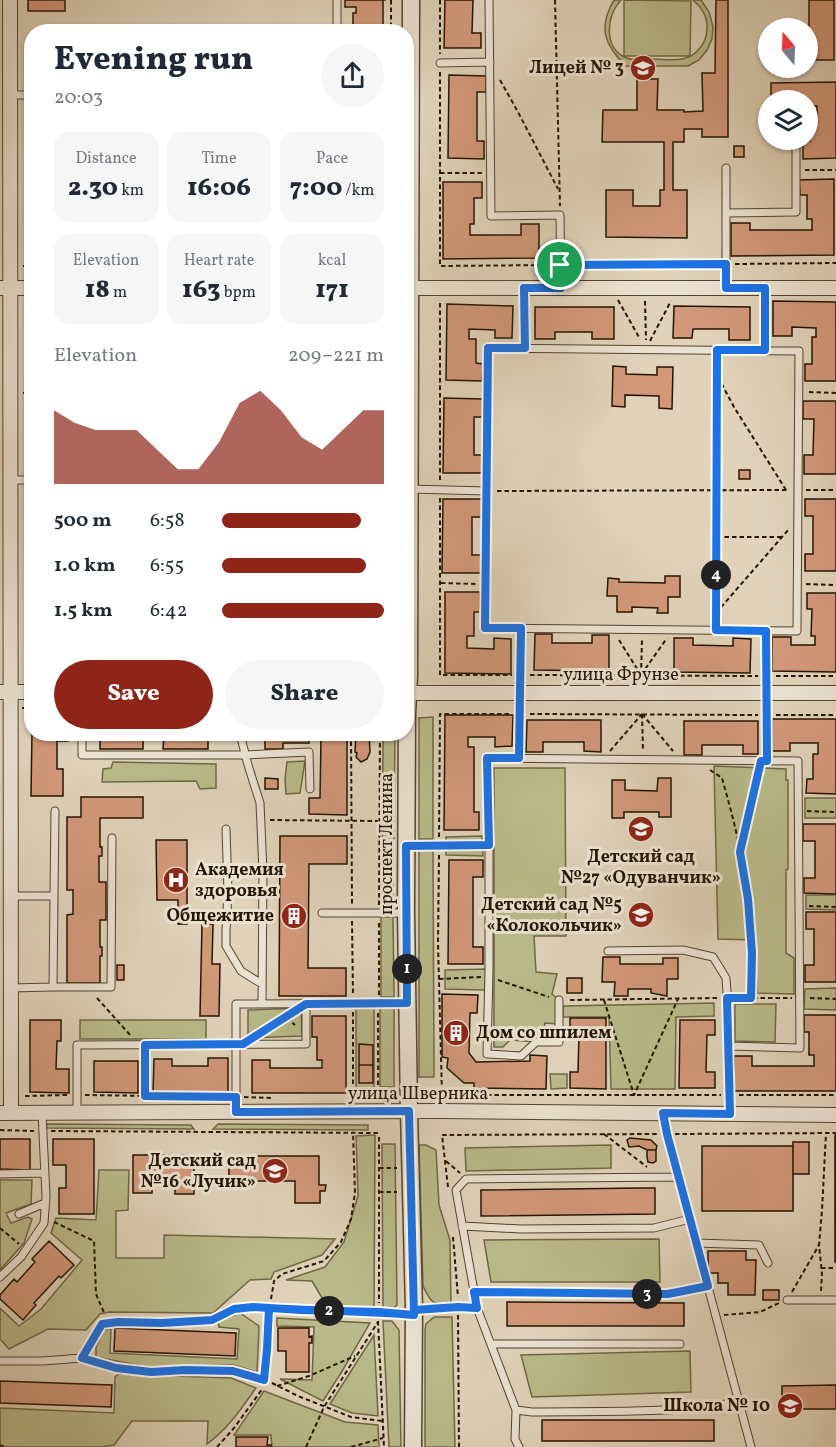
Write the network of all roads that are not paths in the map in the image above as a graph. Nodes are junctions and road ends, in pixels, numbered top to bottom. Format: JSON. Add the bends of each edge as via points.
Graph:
{"nodes":[{"id":1,"x":10,"y":0,"type":"edge"},
{"id":2,"x":337,"y":0,"type":"edge"},
{"id":3,"x":411,"y":0,"type":"edge"},
{"id":4,"x":489,"y":0,"type":"edge"},
{"id":5,"x":337,"y":24,"type":"edge"},
{"id":6,"x":411,"y":24,"type":"edge"},
{"id":7,"x":490,"y":62,"type":"junction"},
{"id":8,"x":440,"y":63,"type":"road end"},
{"id":9,"x":5,"y":74,"type":"edge"},
{"id":10,"x":24,"y":94,"type":"edge"},
{"id":11,"x":10,"y":95,"type":"junction"},
{"id":12,"x":796,"y":150,"type":"edge"},
{"id":13,"x":726,"y":168,"type":"dead end"},
{"id":14,"x":726,"y":213,"type":"junction"},
{"id":15,"x":5,"y":288,"type":"edge"},
{"id":16,"x":24,"y":288,"type":"edge"},
{"id":17,"x":414,"y":288,"type":"edge"},
{"id":18,"x":524,"y":288,"type":"junction"},
{"id":19,"x":561,"y":288,"type":"junction"},
{"id":20,"x":726,"y":288,"type":"junction"},
{"id":21,"x":765,"y":288,"type":"junction"},
{"id":22,"x":836,"y":288,"type":"edge"},
{"id":23,"x":525,"y":348,"type":"junction"},
{"id":24,"x":765,"y":350,"type":"junction"},
{"id":25,"x":5,"y":364,"type":"edge"},
{"id":26,"x":10,"y":480,"type":"junction"},
{"id":27,"x":24,"y":480,"type":"edge"},
{"id":28,"x":414,"y":489,"type":"edge"},
{"id":29,"x":487,"y":491,"type":"junction"},
{"id":30,"x":521,"y":628,"type":"junction"},
{"id":31,"x":766,"y":631,"type":"junction"},
{"id":32,"x":5,"y":692,"type":"edge"},
{"id":33,"x":24,"y":692,"type":"edge"},
{"id":34,"x":414,"y":693,"type":"edge"},
{"id":35,"x":520,"y":693,"type":"junction"},
{"id":36,"x":766,"y":693,"type":"junction"},
{"id":37,"x":836,"y":693,"type":"edge"},
{"id":38,"x":82,"y":741,"type":"edge"},
{"id":39,"x":242,"y":741,"type":"edge"},
{"id":40,"x":407,"y":741,"type":"edge"},
{"id":41,"x":245,"y":755,"type":"junction"},
{"id":42,"x":519,"y":758,"type":"junction"},
{"id":43,"x":764,"y":761,"type":"junction"},
{"id":44,"x":310,"y":789,"type":"dead end"},
{"id":45,"x":55,"y":811,"type":"dead end"},
{"id":46,"x":226,"y":829,"type":"dead end"},
{"id":47,"x":112,"y":838,"type":"dead end"},
{"id":48,"x":489,"y":845,"type":"junction"},
{"id":49,"x":406,"y":846,"type":"junction"},
{"id":50,"x":54,"y":896,"type":"junction"},
{"id":51,"x":7,"y":899,"type":"edge"},
{"id":52,"x":322,"y":912,"type":"dead end"},
{"id":53,"x":406,"y":913,"type":"junction"},
{"id":54,"x":608,"y":951,"type":"dead end"},
{"id":55,"x":262,"y":984,"type":"junction"},
{"id":56,"x":53,"y":987,"type":"junction"},
{"id":57,"x":11,"y":988,"type":"junction"},
{"id":58,"x":559,"y":1000,"type":"road end"},
{"id":59,"x":407,"y":1003,"type":"junction"},
{"id":60,"x":265,"y":1004,"type":"junction"},
{"id":61,"x":306,"y":1004,"type":"junction"},
{"id":62,"x":240,"y":1044,"type":"junction"},
{"id":63,"x":729,"y":1046,"type":"junction"},
{"id":64,"x":409,"y":1111,"type":"junction"},
{"id":65,"x":236,"y":1112,"type":"junction"},
{"id":66,"x":6,"y":1113,"type":"edge"},
{"id":67,"x":42,"y":1113,"type":"junction"},
{"id":68,"x":77,"y":1113,"type":"junction"},
{"id":69,"x":663,"y":1113,"type":"junction"},
{"id":70,"x":730,"y":1114,"type":"junction"},
{"id":71,"x":836,"y":1115,"type":"edge"},
{"id":72,"x":45,"y":1173,"type":"junction"},
{"id":73,"x":0,"y":1174,"type":"edge"},
{"id":74,"x":679,"y":1178,"type":"junction"},
{"id":75,"x":45,"y":1203,"type":"junction"},
{"id":76,"x":19,"y":1214,"type":"dead end"},
{"id":77,"x":690,"y":1220,"type":"junction"},
{"id":78,"x":462,"y":1226,"type":"junction"},
{"id":79,"x":696,"y":1243,"type":"junction"},
{"id":80,"x":768,"y":1263,"type":"dead end"},
{"id":81,"x":0,"y":1277,"type":"edge"},
{"id":82,"x":708,"y":1286,"type":"junction"},
{"id":83,"x":474,"y":1292,"type":"junction"},
{"id":84,"x":787,"y":1300,"type":"road end"},
{"id":85,"x":836,"y":1300,"type":"edge"},
{"id":86,"x":269,"y":1308,"type":"junction"},
{"id":87,"x":477,"y":1308,"type":"junction"},
{"id":88,"x":414,"y":1312,"type":"junction"},
{"id":89,"x":491,"y":1344,"type":"junction"},
{"id":90,"x":680,"y":1344,"type":"dead end"},
{"id":91,"x":82,"y":1358,"type":"junction"},
{"id":92,"x":0,"y":1362,"type":"edge"},
{"id":93,"x":739,"y":1402,"type":"junction"},
{"id":94,"x":516,"y":1410,"type":"junction"},
{"id":95,"x":414,"y":1447,"type":"edge"},
{"id":96,"x":519,"y":1447,"type":"edge"},
{"id":97,"x":751,"y":1447,"type":"edge"}],
"edges":[{"from":1,"to":9,"type":"street"},
{"from":2,"to":5,"type":"lane"},
{"from":3,"to":6,"type":"street","name":"проспект Ленина"},
{"from":4,"to":7,"type":"lane"},
{"from":7,"to":8,"type":"lane"},
{"from":7,"to":19,"type":"lane","via":[[491,216],[560,215]]},
{"from":9,"to":11,"type":"street"},
{"from":10,"to":11,"type":"lane"},
{"from":11,"to":15,"type":"street"},
{"from":12,"to":14,"type":"lane","via":[[796,212]]},
{"from":13,"to":14,"type":"lane"},
{"from":14,"to":20,"type":"lane"},
{"from":15,"to":16,"type":"street"},
{"from":15,"to":25,"type":"street"},
{"from":17,"to":18,"type":"street"},
{"from":18,"to":19,"type":"street"},
{"from":18,"to":23,"type":"lane"},
{"from":19,"to":20,"type":"street"},
{"from":20,"to":21,"type":"street"},
{"from":21,"to":22,"type":"street"},
{"from":21,"to":24,"type":"lane"},
{"from":23,"to":24,"type":"lane"},
{"from":23,"to":29,"type":"lane","via":[[488,348]]},
{"from":24,"to":31,"type":"lane","via":[[799,351],[796,631]]},
{"from":25,"to":26,"type":"street"},
{"from":26,"to":27,"type":"lane"},
{"from":26,"to":32,"type":"street"},
{"from":28,"to":29,"type":"lane"},
{"from":29,"to":30,"type":"lane","via":[[485,628]]},
{"from":30,"to":31,"type":"lane"},
{"from":30,"to":35,"type":"lane"},
{"from":31,"to":36,"type":"lane"},
{"from":32,"to":33,"type":"street"},
{"from":32,"to":51,"type":"street"},
{"from":34,"to":35,"type":"street","name":"улица Фрунзе"},
{"from":35,"to":36,"type":"street","name":"улица Фрунзе"},
{"from":35,"to":42,"type":"lane"},
{"from":36,"to":37,"type":"street","name":"улица Фрунзе"},
{"from":36,"to":43,"type":"lane"},
{"from":38,"to":41,"type":"lane","via":[[82,755]]},
{"from":39,"to":41,"type":"lane"},
{"from":40,"to":49,"type":"street","name":"проспект Ленина"},
{"from":41,"to":44,"type":"lane","via":[[309,752]]},
{"from":41,"to":55,"type":"lane","via":[[260,803]]},
{"from":42,"to":43,"type":"lane"},
{"from":42,"to":48,"type":"lane","via":[[487,758]]},
{"from":43,"to":63,"type":"lane","via":[[798,761],[800,1048]]},
{"from":45,"to":50,"type":"lane"},
{"from":46,"to":55,"type":"lane","via":[[226,946],[241,971]]},
{"from":47,"to":56,"type":"lane","via":[[111,987]]},
{"from":48,"to":49,"type":"lane"},
{"from":48,"to":58,"type":"lane","via":[[488,1054],[521,1056],[536,1042],[559,1042]]},
{"from":49,"to":53,"type":"street","name":"проспект Ленина"},
{"from":50,"to":51,"type":"lane"},
{"from":50,"to":56,"type":"lane"},
{"from":51,"to":57,"type":"street"},
{"from":52,"to":53,"type":"lane"},
{"from":53,"to":59,"type":"street","name":"проспект Ленина"},
{"from":54,"to":63,"type":"lane","via":[[683,950],[713,957],[726,978]]},
{"from":55,"to":60,"type":"lane"},
{"from":56,"to":57,"type":"lane"},
{"from":57,"to":66,"type":"street"},
{"from":59,"to":61,"type":"lane"},
{"from":59,"to":64,"type":"street","name":"проспект Ленина"},
{"from":60,"to":61,"type":"lane"},
{"from":60,"to":62,"type":"lane","via":[[236,1004]]},
{"from":61,"to":62,"type":"lane","via":[[306,1044]]},
{"from":62,"to":65,"type":"lane"},
{"from":62,"to":68,"type":"lane","via":[[77,1045]]},
{"from":63,"to":70,"type":"lane"},
{"from":64,"to":65,"type":"street","name":"улица Шверника"},
{"from":64,"to":69,"type":"street","name":"улица Шверника"},
{"from":64,"to":88,"type":"street","name":"проспект Ленина"},
{"from":65,"to":68,"type":"street","name":"улица Шверника"},
{"from":66,"to":67,"type":"street","name":"улица Шверника"},
{"from":67,"to":68,"type":"street","name":"улица Шверника"},
{"from":67,"to":72,"type":"lane"},
{"from":69,"to":70,"type":"street","name":"улица Шверника"},
{"from":69,"to":74,"type":"lane"},
{"from":70,"to":71,"type":"street","name":"улица Шверника"},
{"from":72,"to":73,"type":"lane"},
{"from":72,"to":75,"type":"lane"},
{"from":74,"to":77,"type":"lane"},
{"from":74,"to":78,"type":"lane","via":[[466,1179],[456,1190]]},
{"from":75,"to":76,"type":"lane"},
{"from":75,"to":81,"type":"lane","via":[[44,1223],[21,1257]]},
{"from":77,"to":78,"type":"lane","via":[[654,1228]]},
{"from":77,"to":79,"type":"lane"},
{"from":78,"to":83,"type":"lane"},
{"from":79,"to":80,"type":"lane","via":[[759,1245]]},
{"from":79,"to":82,"type":"lane"},
{"from":82,"to":83,"type":"lane","via":[[668,1294]]},
{"from":82,"to":93,"type":"lane"},
{"from":83,"to":87,"type":"lane"},
{"from":84,"to":85,"type":"lane"},
{"from":86,"to":88,"type":"lane"},
{"from":86,"to":91,"type":"lane","via":[[234,1309],[212,1320],[102,1324]]},
{"from":86,"to":91,"type":"lane","via":[[265,1381],[233,1371],[151,1372],[116,1368]]},
{"from":87,"to":88,"type":"lane"},
{"from":87,"to":89,"type":"lane"},
{"from":88,"to":95,"type":"street","name":"проспект Ленина"},
{"from":89,"to":90,"type":"lane"},
{"from":89,"to":94,"type":"lane"},
{"from":91,"to":92,"type":"lane"},
{"from":93,"to":94,"type":"lane","via":[[676,1410]]},
{"from":93,"to":97,"type":"lane"},
{"from":94,"to":96,"type":"lane","via":[[515,1439]]}]}
